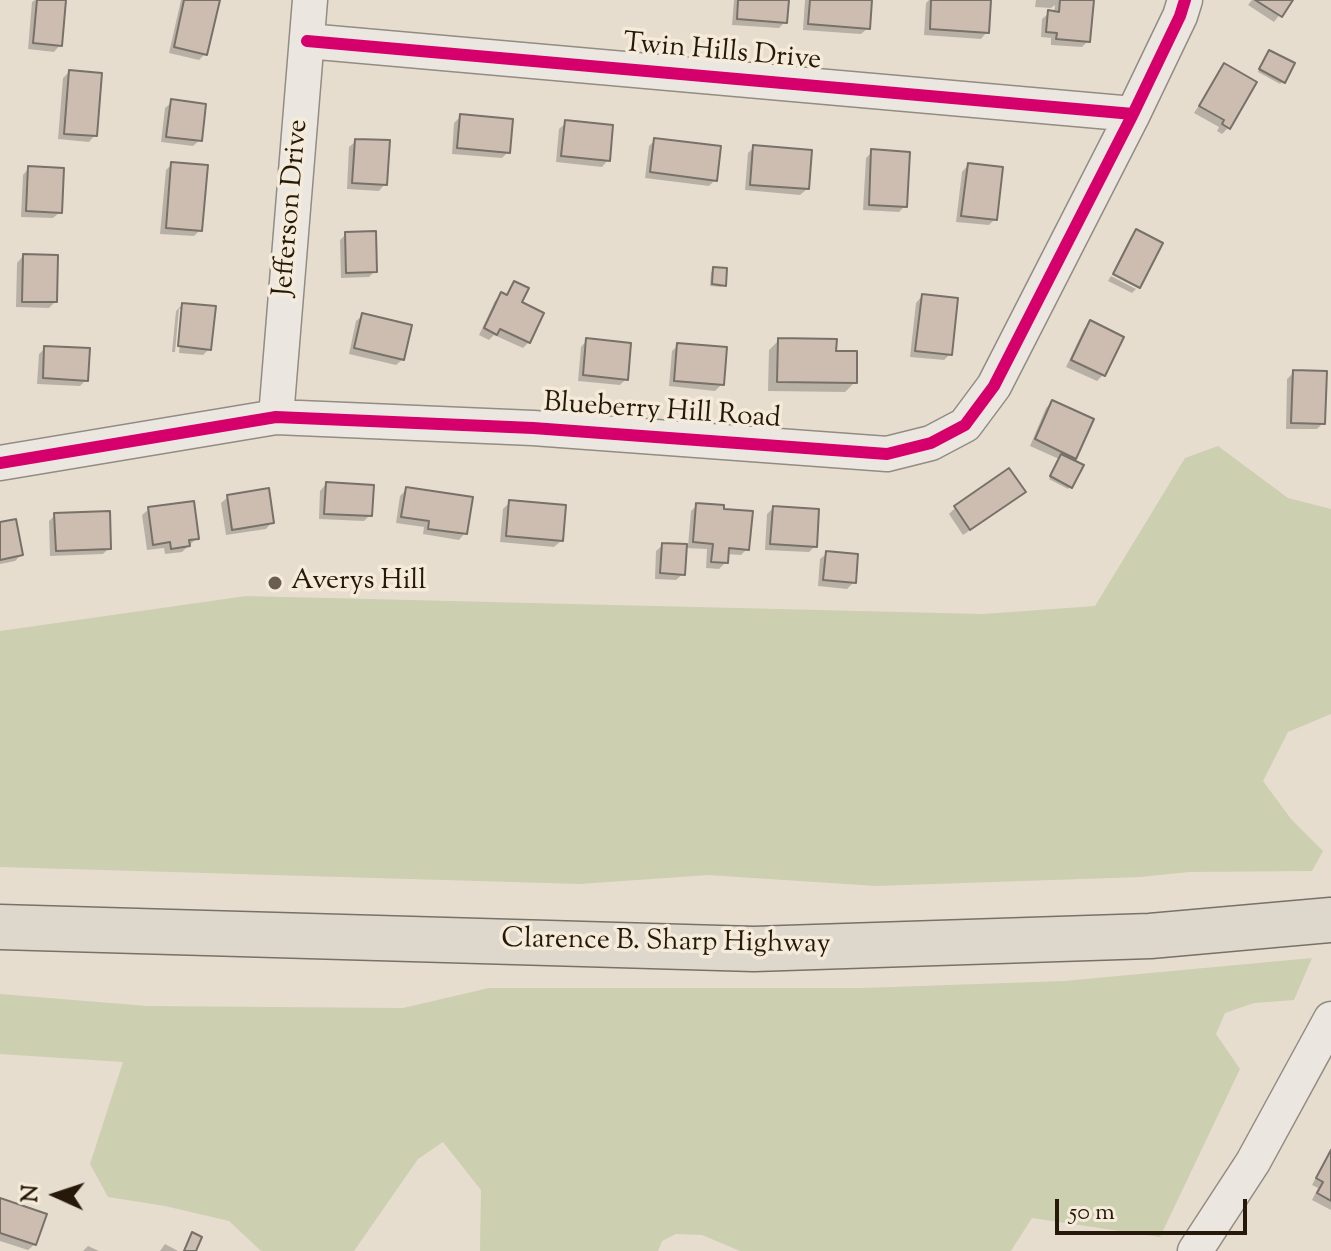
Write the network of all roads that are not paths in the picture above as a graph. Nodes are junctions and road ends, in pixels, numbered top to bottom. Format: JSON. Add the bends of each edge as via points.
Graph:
{"nodes":[{"id":1,"x":310,"y":0,"type":"edge"},
{"id":2,"x":1185,"y":0,"type":"edge"},
{"id":3,"x":307,"y":41,"type":"junction"},
{"id":4,"x":1133,"y":114,"type":"junction"},
{"id":5,"x":276,"y":417,"type":"junction"},
{"id":6,"x":0,"y":463,"type":"edge"},
{"id":7,"x":1314,"y":922,"type":"edge"},
{"id":8,"x":0,"y":927,"type":"edge"},
{"id":9,"x":1331,"y":1019,"type":"edge"},
{"id":10,"x":1195,"y":1251,"type":"edge"}],
"edges":[{"from":1,"to":3,"type":"street","name":"Jefferson Drive"},
{"from":2,"to":4,"type":"street","name":"Blueberry Hill Road"},
{"from":3,"to":4,"type":"street","name":"Twin Hills Drive"},
{"from":3,"to":5,"type":"street","name":"Jefferson Drive"},
{"from":4,"to":5,"type":"street","name":"Blueberry Hill Road","via":[[994,386],[965,425],[931,443],[887,454],[533,428]]},
{"from":5,"to":6,"type":"street","name":"Blueberry Hill Road"},
{"from":7,"to":8,"type":"main road","name":"Clarence B. Sharp Highway","via":[[1150,936],[754,949]]},
{"from":9,"to":10,"type":"street","via":[[1253,1162]]}]}
